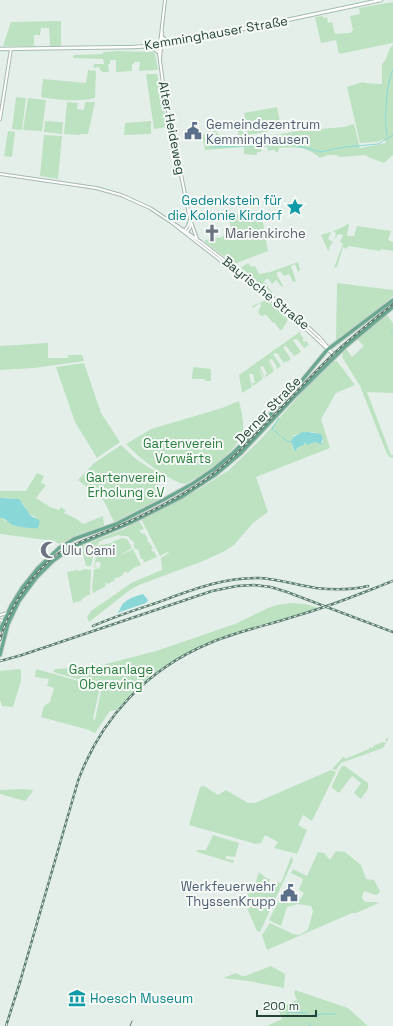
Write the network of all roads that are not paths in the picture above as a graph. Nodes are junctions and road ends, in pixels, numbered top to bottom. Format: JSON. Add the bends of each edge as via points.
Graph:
{"nodes":[{"id":1,"x":165,"y":0,"type":"edge"},
{"id":2,"x":381,"y":0,"type":"edge"},
{"id":3,"x":162,"y":31,"type":"junction"},
{"id":4,"x":162,"y":37,"type":"junction"},
{"id":5,"x":174,"y":43,"type":"junction"},
{"id":6,"x":160,"y":45,"type":"junction"},
{"id":7,"x":150,"y":46,"type":"junction"},
{"id":8,"x":0,"y":49,"type":"edge"},
{"id":9,"x":11,"y":49,"type":"junction"},
{"id":10,"x":159,"y":53,"type":"junction"},
{"id":11,"x":160,"y":60,"type":"junction"},
{"id":12,"x":0,"y":119,"type":"edge"},
{"id":13,"x":0,"y":174,"type":"edge"},
{"id":14,"x":190,"y":219,"type":"junction"},
{"id":15,"x":191,"y":223,"type":"junction"},
{"id":16,"x":186,"y":232,"type":"junction"},
{"id":17,"x":197,"y":239,"type":"junction"},
{"id":18,"x":393,"y":300,"type":"edge"},
{"id":19,"x":393,"y":306,"type":"edge"},
{"id":20,"x":328,"y":349,"type":"junction"},
{"id":21,"x":335,"y":356,"type":"junction"},
{"id":22,"x":7,"y":613,"type":"junction"},
{"id":23,"x":0,"y":615,"type":"edge"},
{"id":24,"x":2,"y":621,"type":"edge"},
{"id":25,"x":8,"y":624,"type":"junction"},
{"id":26,"x":0,"y":630,"type":"edge"},
{"id":27,"x":0,"y":655,"type":"edge"}],
"edges":[{"from":1,"to":3,"type":"street"},
{"from":2,"to":5,"type":"main road","name":"Kemminghauser Straße"},
{"from":3,"to":4,"type":"street"},
{"from":3,"to":6,"type":"street"},
{"from":4,"to":5,"type":"street"},
{"from":4,"to":6,"type":"street"},
{"from":5,"to":6,"type":"main road","name":"Kemminghauser Straße"},
{"from":6,"to":7,"type":"main road","name":"Kemminghauser Straße"},
{"from":6,"to":10,"type":"street","name":"Alter Heideweg"},
{"from":6,"to":11,"type":"street","name":"Alter Heideweg"},
{"from":7,"to":9,"type":"main road","name":"Kemminghauser Straße"},
{"from":7,"to":10,"type":"street"},
{"from":8,"to":9,"type":"main road","name":"Kemminghauser Straße"},
{"from":9,"to":12,"type":"street"},
{"from":10,"to":11,"type":"street","name":"Alter Heideweg"},
{"from":11,"to":14,"type":"street","name":"Alter Heideweg"},
{"from":13,"to":16,"type":"street","name":"Bayrische Straße","via":[[112,192],[146,206]]},
{"from":14,"to":15,"type":"street","name":"Alter Heideweg"},
{"from":14,"to":16,"type":"street"},
{"from":15,"to":16,"type":"street"},
{"from":15,"to":17,"type":"street","name":"Alter Heideweg"},
{"from":16,"to":17,"type":"street","name":"Bayrische Straße"},
{"from":16,"to":20,"type":"street","name":"Bayrische Straße"},
{"from":17,"to":20,"type":"street","name":"Bayrische Straße","via":[[302,322]]},
{"from":18,"to":20,"type":"main road","name":"Derner Straße"},
{"from":19,"to":21,"type":"main road","name":"Derner Straße"},
{"from":20,"to":21,"type":"street","name":"Bayrische Straße"},
{"from":20,"to":22,"type":"main road","name":"Derner Straße","via":[[290,394],[222,463],[165,500],[64,545],[27,580]]},
{"from":21,"to":25,"type":"main road","name":"Derner Straße","via":[[241,453],[216,475],[180,498],[84,542],[53,561],[26,590]]},
{"from":22,"to":23,"type":"street"},
{"from":22,"to":24,"type":"main road","name":"Derner Straße"},
{"from":24,"to":25,"type":"street"},
{"from":24,"to":26,"type":"main road","name":"Derner Straße"},
{"from":25,"to":27,"type":"main road","name":"Derner Straße"}]}
